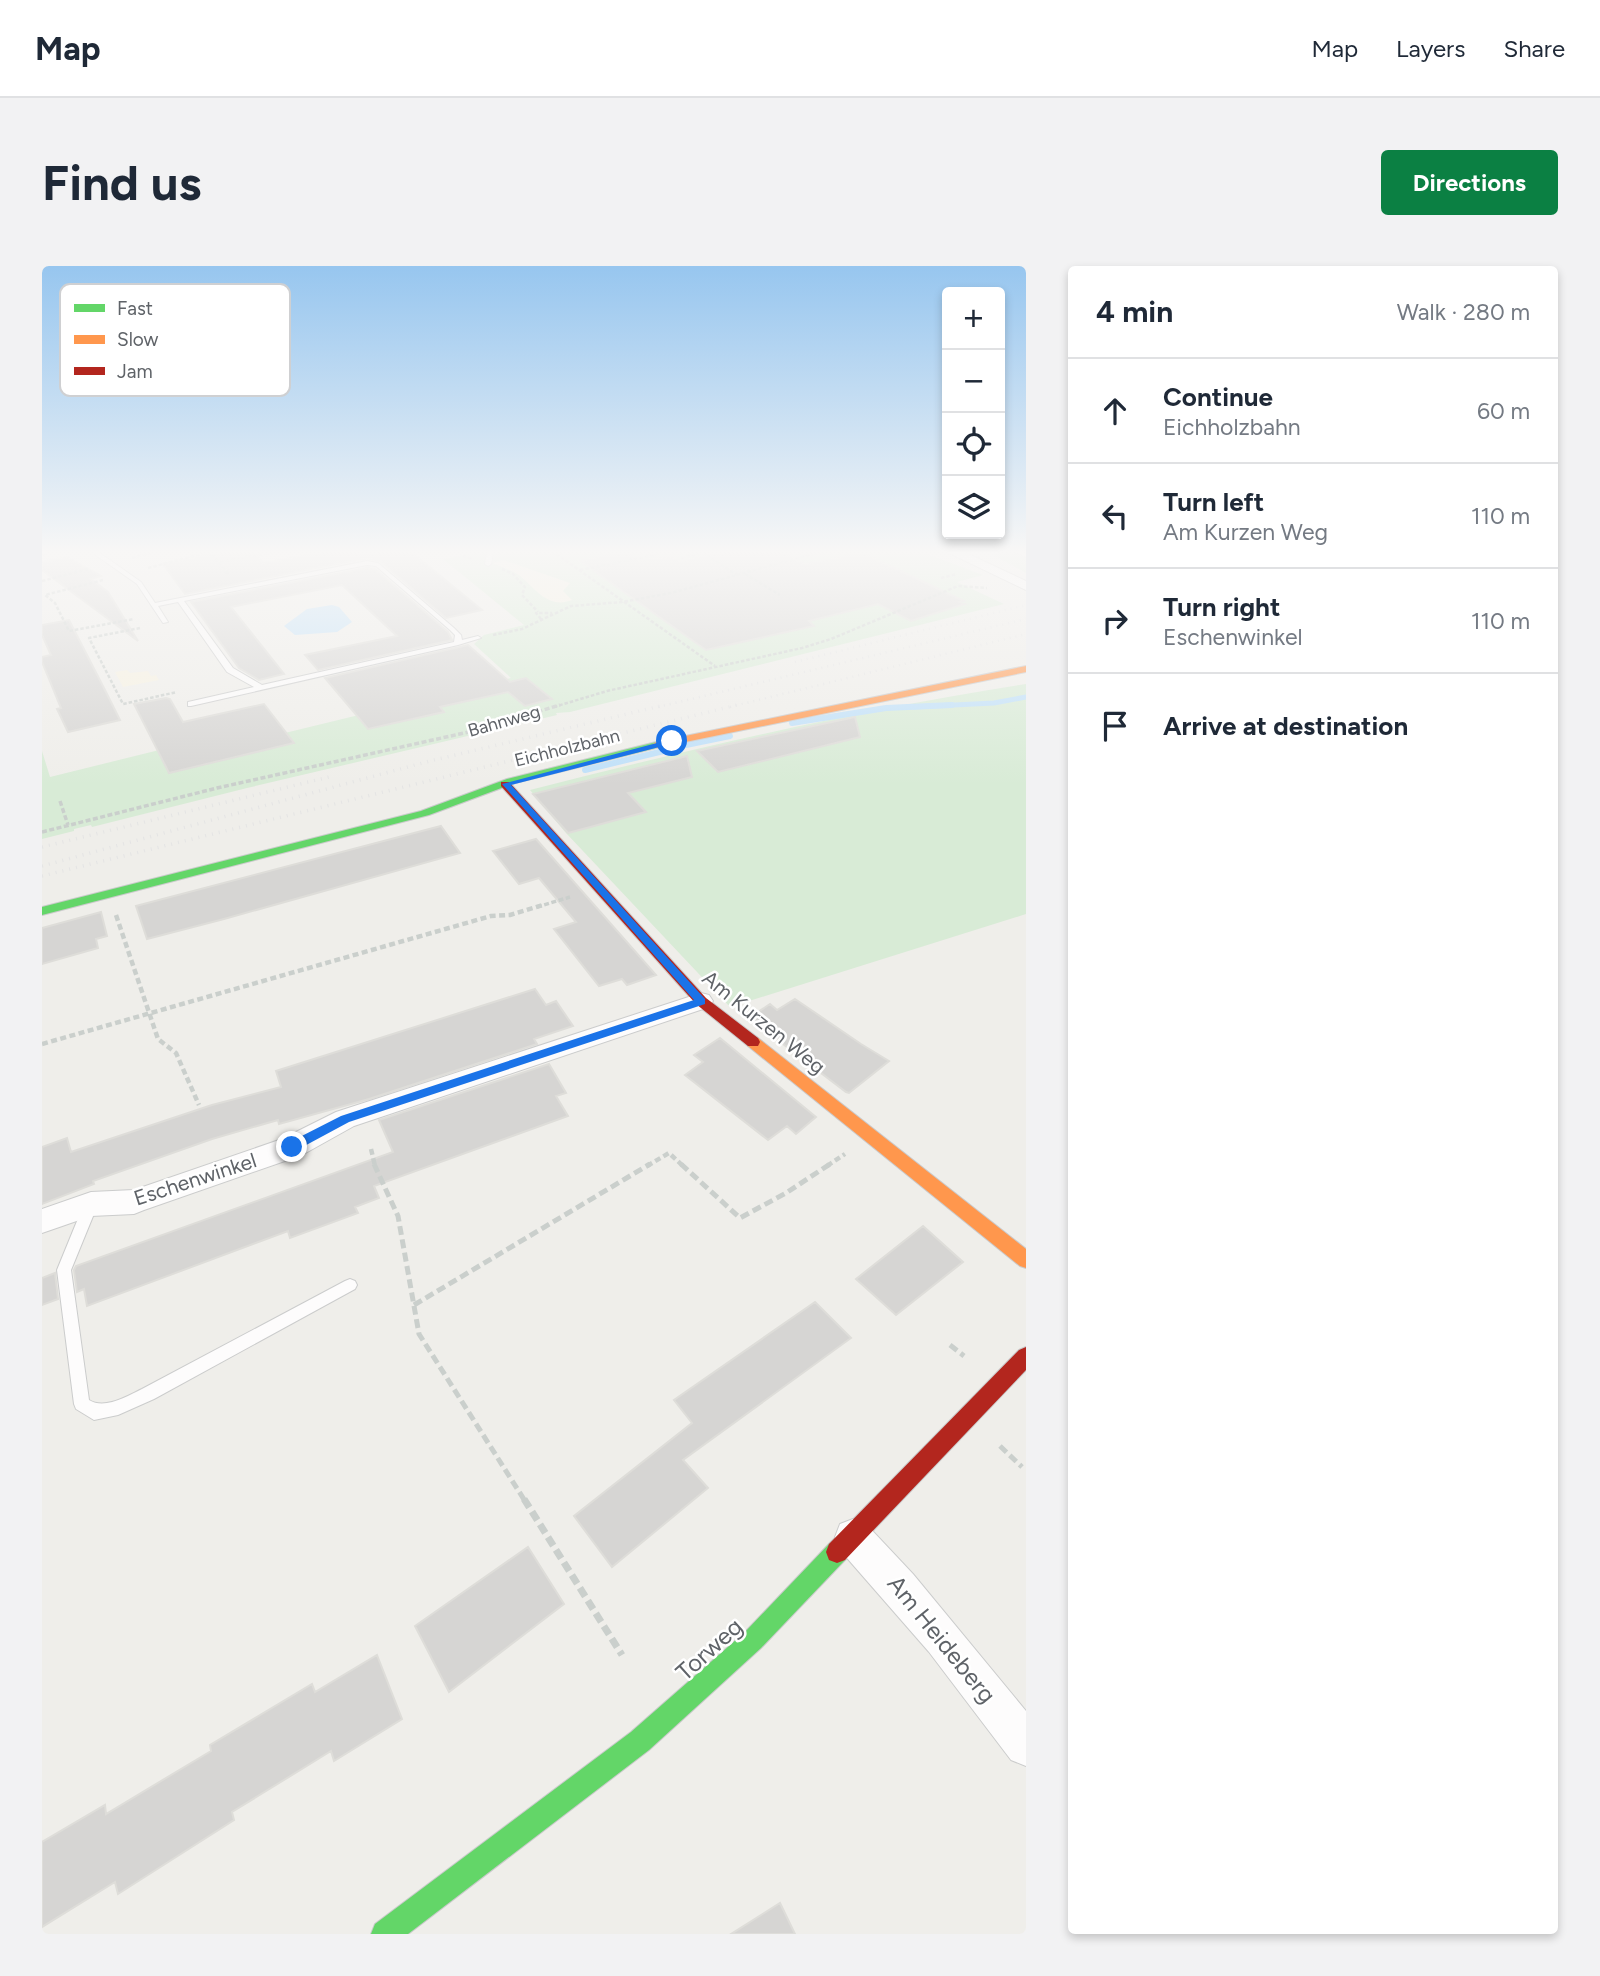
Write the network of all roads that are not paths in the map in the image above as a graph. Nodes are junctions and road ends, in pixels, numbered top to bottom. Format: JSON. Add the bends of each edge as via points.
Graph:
{"nodes":[{"id":1,"x":200,"y":629,"type":"edge"},
{"id":2,"x":452,"y":629,"type":"edge"},
{"id":3,"x":478,"y":638,"type":"road end"},
{"id":4,"x":458,"y":643,"type":"junction"},
{"id":5,"x":1026,"y":669,"type":"edge"},
{"id":6,"x":261,"y":688,"type":"junction"},
{"id":7,"x":191,"y":704,"type":"dead end"},
{"id":8,"x":506,"y":784,"type":"junction"},
{"id":9,"x":42,"y":911,"type":"edge"},
{"id":10,"x":701,"y":1001,"type":"junction"},
{"id":11,"x":91,"y":1204,"type":"junction"},
{"id":12,"x":42,"y":1221,"type":"edge"},
{"id":13,"x":1026,"y":1259,"type":"edge"},
{"id":14,"x":350,"y":1285,"type":"dead end"},
{"id":15,"x":1026,"y":1356,"type":"edge"},
{"id":16,"x":853,"y":1537,"type":"junction"},
{"id":17,"x":1026,"y":1745,"type":"edge"},
{"id":18,"x":385,"y":1934,"type":"edge"}],
"edges":[{"from":1,"to":6,"type":"lane","via":[[230,670]]},
{"from":2,"to":4,"type":"lane"},
{"from":3,"to":4,"type":"lane"},
{"from":4,"to":6,"type":"lane"},
{"from":5,"to":8,"type":"street","name":"Eichholzbahn","via":[[683,739]]},
{"from":6,"to":7,"type":"lane"},
{"from":8,"to":9,"type":"street","name":"Eichholzbahn","via":[[425,813]]},
{"from":8,"to":10,"type":"street","name":"Am Kurzen Weg"},
{"from":10,"to":11,"type":"street","name":"Eschenwinkel","via":[[345,1119],[292,1147],[134,1202]]},
{"from":10,"to":13,"type":"street","name":"Am Kurzen Weg"},
{"from":11,"to":12,"type":"street","name":"Eschenwinkel"},
{"from":11,"to":14,"type":"lane","via":[[64,1270],[82,1404],[94,1412],[112,1410],[148,1394]]},
{"from":15,"to":16,"type":"street","name":"Torweg"},
{"from":16,"to":17,"type":"street","name":"Am Heideberg","via":[[965,1663]]},
{"from":16,"to":18,"type":"street","name":"Torweg","via":[[753,1640],[640,1741]]}]}
